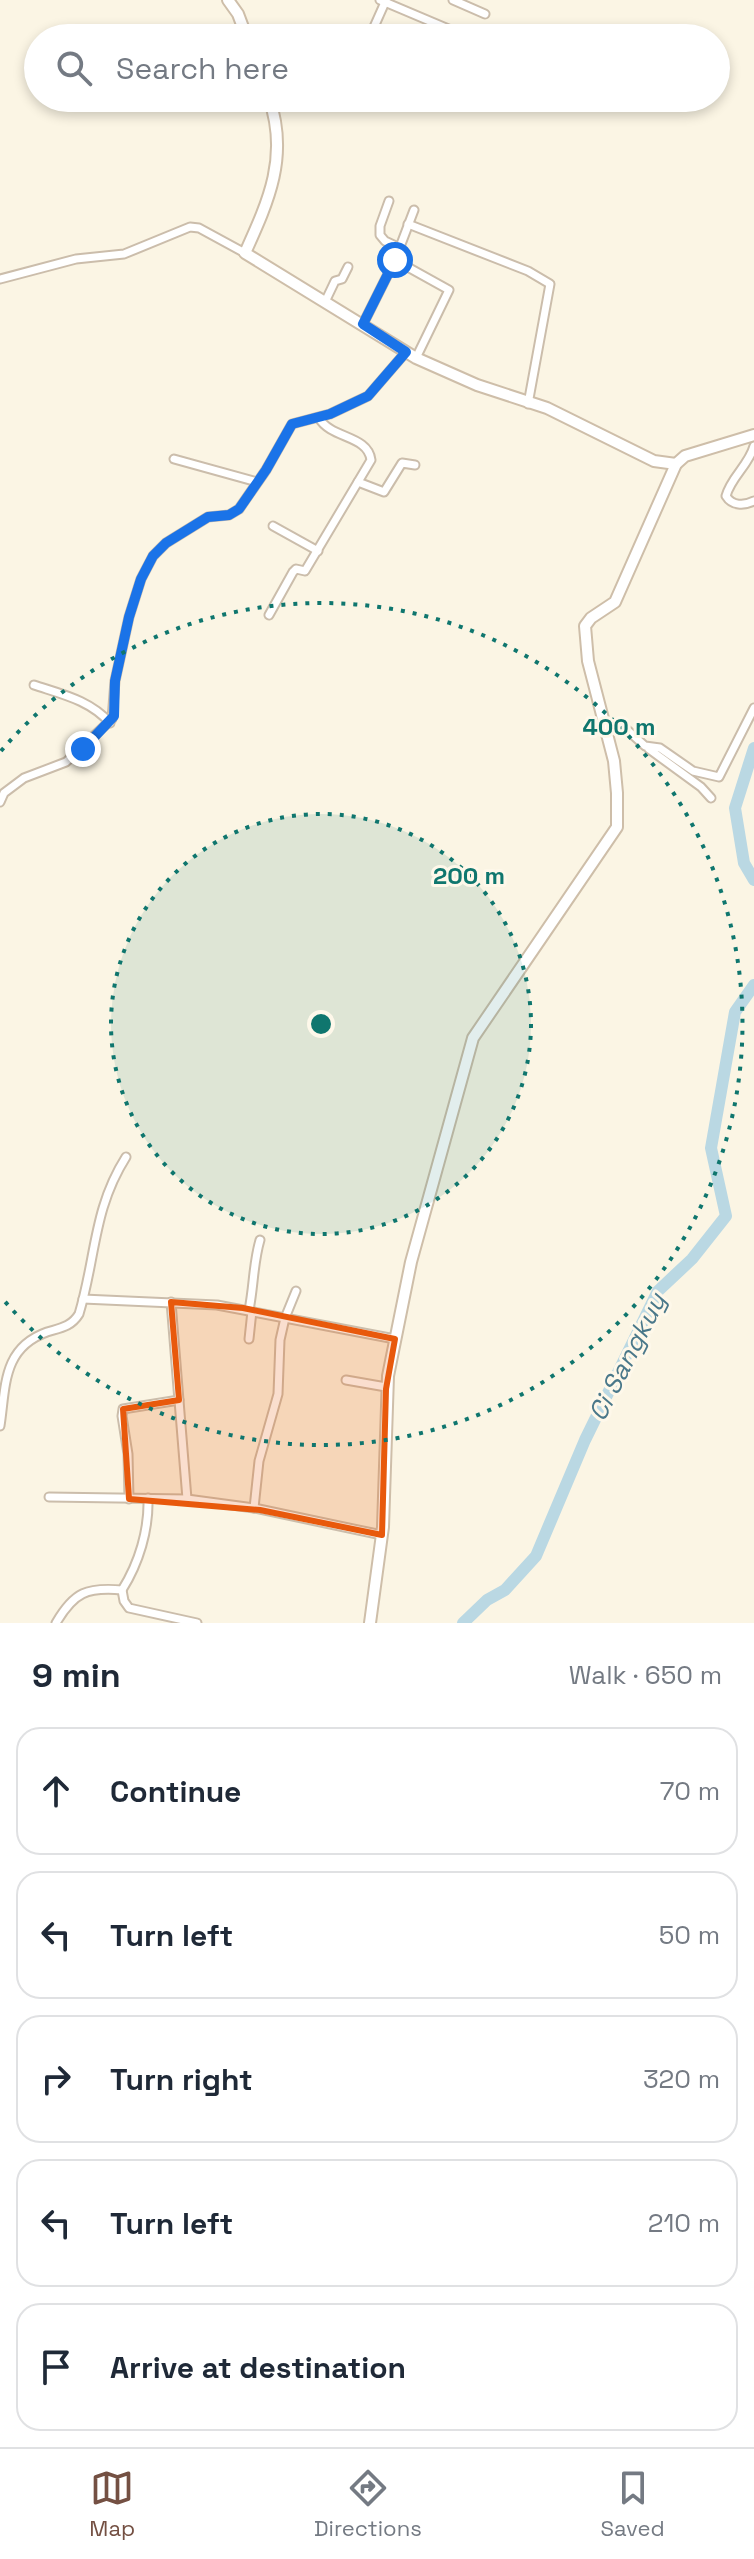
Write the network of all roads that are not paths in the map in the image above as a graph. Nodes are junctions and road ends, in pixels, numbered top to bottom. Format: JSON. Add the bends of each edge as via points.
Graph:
{"nodes":[{"id":1,"x":228,"y":0,"type":"edge"},
{"id":2,"x":453,"y":0,"type":"edge"},
{"id":3,"x":384,"y":1,"type":"edge"},
{"id":4,"x":485,"y":14,"type":"dead end"},
{"id":5,"x":242,"y":24,"type":"edge"},
{"id":6,"x":375,"y":24,"type":"edge"},
{"id":7,"x":437,"y":24,"type":"edge"},
{"id":8,"x":273,"y":112,"type":"edge"},
{"id":9,"x":389,"y":201,"type":"dead end"},
{"id":10,"x":414,"y":210,"type":"dead end"},
{"id":11,"x":408,"y":224,"type":"junction"},
{"id":12,"x":400,"y":248,"type":"junction"},
{"id":13,"x":245,"y":253,"type":"junction"},
{"id":14,"x":395,"y":260,"type":"junction"},
{"id":15,"x":348,"y":267,"type":"dead end"},
{"id":16,"x":0,"y":279,"type":"edge"},
{"id":17,"x":325,"y":302,"type":"junction"},
{"id":18,"x":363,"y":324,"type":"junction"},
{"id":19,"x":411,"y":355,"type":"junction"},
{"id":20,"x":528,"y":404,"type":"junction"},
{"id":21,"x":319,"y":418,"type":"junction"},
{"id":22,"x":754,"y":439,"type":"edge"},
{"id":23,"x":174,"y":459,"type":"dead end"},
{"id":24,"x":676,"y":464,"type":"junction"},
{"id":25,"x":415,"y":465,"type":"dead end"},
{"id":26,"x":257,"y":482,"type":"junction"},
{"id":27,"x":358,"y":482,"type":"junction"},
{"id":28,"x":754,"y":501,"type":"edge"},
{"id":29,"x":273,"y":526,"type":"dead end"},
{"id":30,"x":318,"y":551,"type":"junction"},
{"id":31,"x":269,"y":615,"type":"dead end"},
{"id":32,"x":34,"y":685,"type":"dead end"},
{"id":33,"x":754,"y":708,"type":"edge"},
{"id":34,"x":602,"y":721,"type":"junction"},
{"id":35,"x":110,"y":723,"type":"junction"},
{"id":36,"x":649,"y":749,"type":"junction"},
{"id":37,"x":2,"y":791,"type":"edge"},
{"id":38,"x":711,"y":798,"type":"dead end"},
{"id":39,"x":0,"y":802,"type":"edge"},
{"id":40,"x":126,"y":1157,"type":"dead end"},
{"id":41,"x":260,"y":1240,"type":"dead end"},
{"id":42,"x":296,"y":1291,"type":"dead end"},
{"id":43,"x":83,"y":1299,"type":"junction"},
{"id":44,"x":171,"y":1302,"type":"junction"},
{"id":45,"x":251,"y":1310,"type":"junction"},
{"id":46,"x":285,"y":1318,"type":"junction"},
{"id":47,"x":249,"y":1339,"type":"dead end"},
{"id":48,"x":395,"y":1339,"type":"junction"},
{"id":49,"x":346,"y":1380,"type":"dead end"},
{"id":50,"x":386,"y":1387,"type":"junction"},
{"id":51,"x":2,"y":1392,"type":"edge"},
{"id":52,"x":179,"y":1400,"type":"junction"},
{"id":53,"x":0,"y":1426,"type":"edge"},
{"id":54,"x":49,"y":1497,"type":"dead end"},
{"id":55,"x":148,"y":1498,"type":"junction"},
{"id":56,"x":129,"y":1499,"type":"junction"},
{"id":57,"x":187,"y":1499,"type":"junction"},
{"id":58,"x":254,"y":1508,"type":"junction"},
{"id":59,"x":382,"y":1535,"type":"junction"},
{"id":60,"x":122,"y":1590,"type":"junction"},
{"id":61,"x":56,"y":1623,"type":"edge"},
{"id":62,"x":197,"y":1623,"type":"edge"},
{"id":63,"x":370,"y":1623,"type":"edge"}],
"edges":[{"from":1,"to":5,"type":"street"},
{"from":2,"to":4,"type":"street"},
{"from":3,"to":6,"type":"street"},
{"from":3,"to":7,"type":"street"},
{"from":8,"to":13,"type":"street","via":[[278,151],[264,209]]},
{"from":9,"to":12,"type":"street","via":[[380,235]]},
{"from":10,"to":11,"type":"street"},
{"from":11,"to":12,"type":"street"},
{"from":11,"to":20,"type":"street","via":[[550,284]]},
{"from":12,"to":14,"type":"street"},
{"from":13,"to":16,"type":"street","via":[[190,227],[124,254],[76,259]]},
{"from":13,"to":17,"type":"street"},
{"from":14,"to":18,"type":"street"},
{"from":14,"to":19,"type":"street","via":[[449,290]]},
{"from":15,"to":17,"type":"street"},
{"from":17,"to":18,"type":"street"},
{"from":18,"to":19,"type":"street"},
{"from":19,"to":20,"type":"street"},
{"from":19,"to":21,"type":"street","via":[[372,393]]},
{"from":20,"to":24,"type":"street","via":[[572,419],[654,461]]},
{"from":21,"to":26,"type":"street","via":[[292,424]]},
{"from":21,"to":27,"type":"street","via":[[327,429],[370,453]]},
{"from":22,"to":24,"type":"street","via":[[685,456]]},
{"from":22,"to":28,"type":"street","via":[[752,453],[726,496],[739,505]]},
{"from":23,"to":26,"type":"street"},
{"from":24,"to":34,"type":"street","via":[[615,602],[585,626]]},
{"from":25,"to":27,"type":"street","via":[[402,463],[384,492]]},
{"from":26,"to":35,"type":"street","via":[[239,509],[208,517],[156,551],[129,619]]},
{"from":27,"to":30,"type":"street"},
{"from":29,"to":30,"type":"street"},
{"from":30,"to":31,"type":"street","via":[[304,571],[293,572]]},
{"from":32,"to":35,"type":"street","via":[[65,694]]},
{"from":33,"to":36,"type":"street","via":[[719,777],[693,771],[660,748]]},
{"from":34,"to":36,"type":"street","via":[[625,728]]},
{"from":34,"to":48,"type":"street","via":[[615,769],[617,827],[477,1028],[416,1242]]},
{"from":35,"to":37,"type":"street","via":[[66,762]]},
{"from":36,"to":38,"type":"street"},
{"from":37,"to":39,"type":"street"},
{"from":40,"to":43,"type":"street","via":[[109,1189]]},
{"from":41,"to":45,"type":"street"},
{"from":42,"to":46,"type":"street"},
{"from":43,"to":44,"type":"street"},
{"from":43,"to":51,"type":"street","via":[[71,1324],[22,1348],[10,1362]]},
{"from":44,"to":45,"type":"street"},
{"from":44,"to":52,"type":"street"},
{"from":45,"to":46,"type":"street"},
{"from":45,"to":47,"type":"street"},
{"from":46,"to":48,"type":"street"},
{"from":46,"to":58,"type":"street","via":[[278,1394],[259,1461]]},
{"from":48,"to":50,"type":"street"},
{"from":49,"to":50,"type":"street"},
{"from":50,"to":59,"type":"street"},
{"from":51,"to":53,"type":"street"},
{"from":52,"to":56,"type":"street","via":[[123,1409]]},
{"from":52,"to":57,"type":"street"},
{"from":54,"to":56,"type":"street"},
{"from":55,"to":56,"type":"street"},
{"from":55,"to":57,"type":"street"},
{"from":55,"to":60,"type":"street","via":[[136,1563]]},
{"from":57,"to":58,"type":"street"},
{"from":58,"to":59,"type":"street"},
{"from":59,"to":63,"type":"street"},
{"from":60,"to":61,"type":"street","via":[[86,1591]]},
{"from":60,"to":62,"type":"street","via":[[129,1608]]}]}
